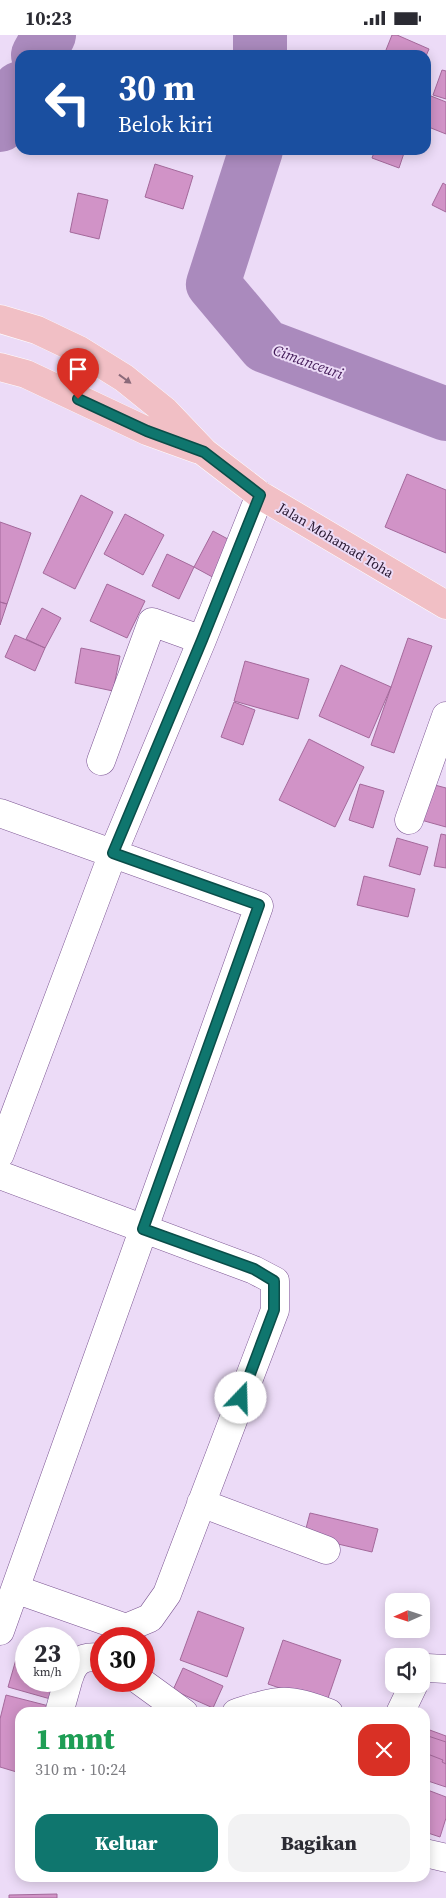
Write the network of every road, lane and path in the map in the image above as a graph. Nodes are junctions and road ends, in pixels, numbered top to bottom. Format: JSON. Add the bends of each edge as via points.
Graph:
{"nodes":[{"id":1,"x":0,"y":319,"type":"edge"},
{"id":2,"x":0,"y":367,"type":"edge"},
{"id":3,"x":204,"y":452,"type":"junction"},
{"id":4,"x":260,"y":495,"type":"junction"},
{"id":5,"x":446,"y":605,"type":"edge"},
{"id":6,"x":202,"y":640,"type":"junction"},
{"id":7,"x":446,"y":716,"type":"edge"},
{"id":8,"x":101,"y":761,"type":"dead end"},
{"id":9,"x":0,"y":813,"type":"edge"},
{"id":10,"x":409,"y":820,"type":"dead end"},
{"id":11,"x":113,"y":853,"type":"junction"},
{"id":12,"x":0,"y":1154,"type":"edge"},
{"id":13,"x":0,"y":1175,"type":"edge"},
{"id":14,"x":143,"y":1229,"type":"junction"},
{"id":15,"x":201,"y":1503,"type":"junction"},
{"id":16,"x":326,"y":1550,"type":"dead end"},
{"id":17,"x":15,"y":1589,"type":"junction"},
{"id":18,"x":0,"y":1631,"type":"edge"},
{"id":19,"x":430,"y":1668,"type":"edge"},
{"id":20,"x":446,"y":1669,"type":"edge"},
{"id":21,"x":65,"y":1692,"type":"edge"},
{"id":22,"x":155,"y":1692,"type":"edge"},
{"id":23,"x":410,"y":1693,"type":"edge"},
{"id":24,"x":61,"y":1707,"type":"edge"},
{"id":25,"x":176,"y":1707,"type":"edge"},
{"id":26,"x":259,"y":1707,"type":"edge"},
{"id":27,"x":314,"y":1707,"type":"edge"},
{"id":28,"x":403,"y":1707,"type":"edge"},
{"id":29,"x":430,"y":1854,"type":"edge"},
{"id":30,"x":446,"y":1858,"type":"edge"}],
"edges":[{"from":1,"to":3,"type":"main road","name":"Jalan Mohamad Toha","one_way":true,"via":[[37,330],[79,350],[124,378],[165,411]]},
{"from":2,"to":3,"type":"main road","name":"Jalan Mohamad Toha","via":[[26,374],[147,431]]},
{"from":3,"to":4,"type":"main road","name":"Jalan Mohamad Toha"},
{"from":4,"to":5,"type":"main road","name":"Jalan Mohamad Toha"},
{"from":4,"to":6,"type":"street"},
{"from":6,"to":8,"type":"street","via":[[152,622]]},
{"from":6,"to":11,"type":"street"},
{"from":7,"to":10,"type":"street"},
{"from":9,"to":11,"type":"street"},
{"from":11,"to":12,"type":"street"},
{"from":11,"to":14,"type":"street","via":[[259,905]]},
{"from":13,"to":14,"type":"street"},
{"from":14,"to":15,"type":"street","via":[[254,1269],[274,1281],[274,1310]]},
{"from":14,"to":17,"type":"street"},
{"from":15,"to":16,"type":"street"},
{"from":15,"to":17,"type":"street","via":[[166,1594],[150,1618],[126,1629]]},
{"from":17,"to":18,"type":"street"},
{"from":19,"to":20,"type":"street"},
{"from":21,"to":24,"type":"street"},
{"from":22,"to":25,"type":"street"},
{"from":23,"to":28,"type":"street"},
{"from":26,"to":27,"type":"street","via":[[282,1701]]},
{"from":29,"to":30,"type":"street"}]}
